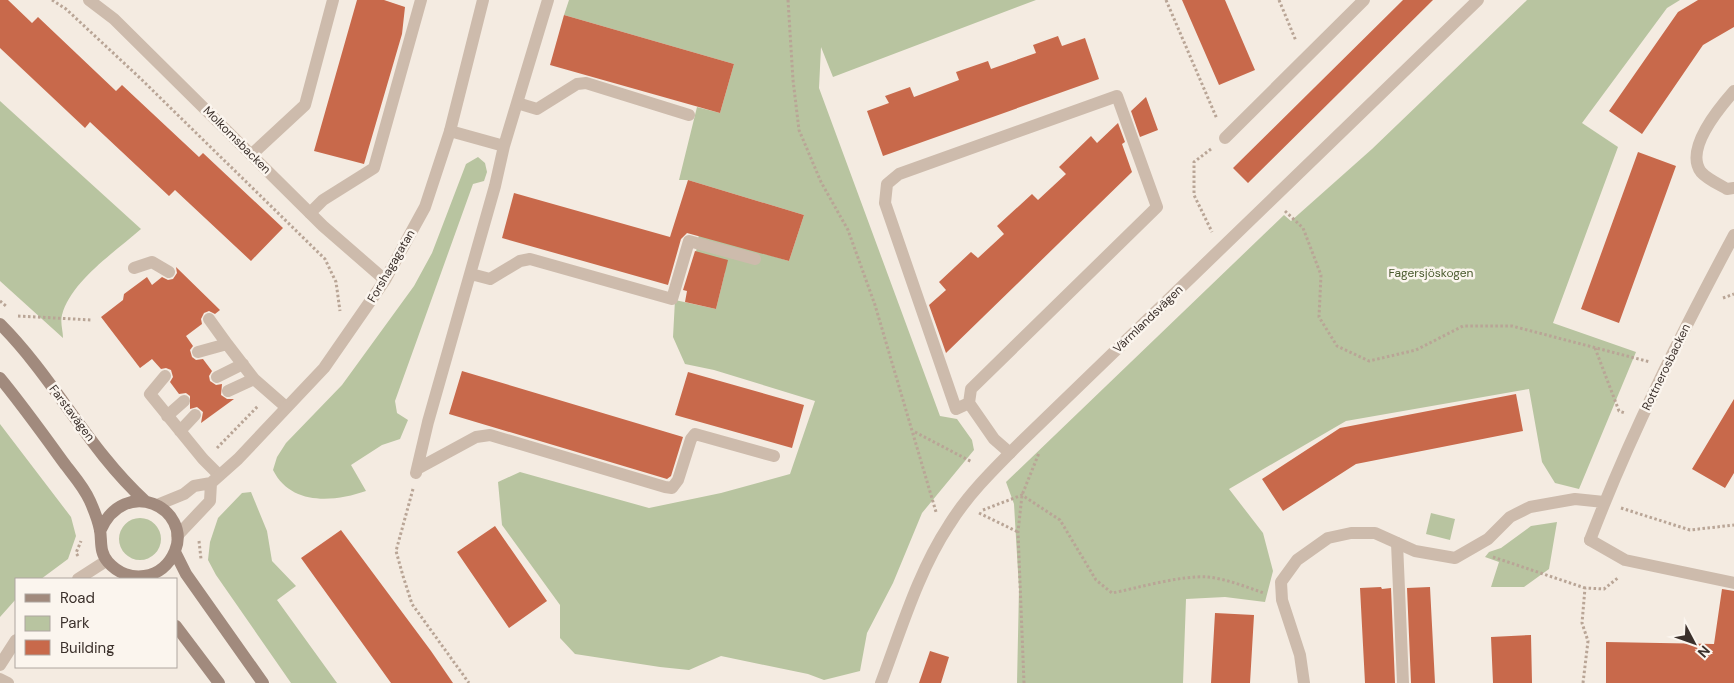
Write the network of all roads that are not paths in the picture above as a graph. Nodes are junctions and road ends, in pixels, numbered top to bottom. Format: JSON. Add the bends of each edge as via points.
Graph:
{"nodes":[{"id":1,"x":89,"y":0,"type":"edge"},
{"id":2,"x":333,"y":0,"type":"edge"},
{"id":3,"x":421,"y":0,"type":"edge"},
{"id":4,"x":483,"y":0,"type":"edge"},
{"id":5,"x":548,"y":0,"type":"edge"},
{"id":6,"x":1364,"y":0,"type":"edge"},
{"id":7,"x":1478,"y":0,"type":"edge"},
{"id":8,"x":1734,"y":91,"type":"edge"},
{"id":9,"x":517,"y":103,"type":"junction"},
{"id":10,"x":689,"y":116,"type":"dead end"},
{"id":11,"x":450,"y":131,"type":"junction"},
{"id":12,"x":1225,"y":138,"type":"road end"},
{"id":13,"x":504,"y":146,"type":"junction"},
{"id":14,"x":251,"y":154,"type":"junction"},
{"id":15,"x":1734,"y":188,"type":"edge"},
{"id":16,"x":310,"y":213,"type":"junction"},
{"id":17,"x":1734,"y":235,"type":"edge"},
{"id":18,"x":755,"y":259,"type":"dead end"},
{"id":19,"x":134,"y":268,"type":"dead end"},
{"id":20,"x":169,"y":272,"type":"dead end"},
{"id":21,"x":471,"y":274,"type":"junction"},
{"id":22,"x":385,"y":280,"type":"junction"},
{"id":23,"x":209,"y":319,"type":"dead end"},
{"id":24,"x":0,"y":324,"type":"edge"},
{"id":25,"x":227,"y":344,"type":"junction"},
{"id":26,"x":198,"y":352,"type":"dead end"},
{"id":27,"x":243,"y":364,"type":"junction"},
{"id":28,"x":165,"y":376,"type":"dead end"},
{"id":29,"x":217,"y":377,"type":"dead end"},
{"id":30,"x":0,"y":378,"type":"edge"},
{"id":31,"x":254,"y":378,"type":"junction"},
{"id":32,"x":228,"y":392,"type":"dead end"},
{"id":33,"x":184,"y":401,"type":"dead end"},
{"id":34,"x":969,"y":403,"type":"junction"},
{"id":35,"x":286,"y":407,"type":"junction"},
{"id":36,"x":195,"y":415,"type":"dead end"},
{"id":37,"x":167,"y":416,"type":"junction"},
{"id":38,"x":180,"y":431,"type":"junction"},
{"id":39,"x":1010,"y":453,"type":"junction"},
{"id":40,"x":774,"y":456,"type":"dead end"},
{"id":41,"x":215,"y":479,"type":"junction"},
{"id":42,"x":145,"y":501,"type":"junction"},
{"id":43,"x":1604,"y":502,"type":"junction"},
{"id":44,"x":157,"y":505,"type":"junction"},
{"id":45,"x":100,"y":531,"type":"junction"},
{"id":46,"x":178,"y":536,"type":"junction"},
{"id":47,"x":1397,"y":543,"type":"junction"},
{"id":48,"x":175,"y":552,"type":"junction"},
{"id":49,"x":106,"y":561,"type":"junction"},
{"id":50,"x":83,"y":576,"type":"edge"},
{"id":51,"x":134,"y":578,"type":"edge"},
{"id":52,"x":141,"y":578,"type":"edge"},
{"id":53,"x":1734,"y":583,"type":"edge"},
{"id":54,"x":178,"y":629,"type":"edge"},
{"id":55,"x":15,"y":642,"type":"edge"},
{"id":56,"x":0,"y":665,"type":"edge"},
{"id":57,"x":0,"y":679,"type":"edge"},
{"id":58,"x":8,"y":683,"type":"edge"},
{"id":59,"x":218,"y":683,"type":"edge"},
{"id":60,"x":263,"y":683,"type":"edge"},
{"id":61,"x":881,"y":683,"type":"edge"},
{"id":62,"x":1304,"y":683,"type":"edge"},
{"id":63,"x":1403,"y":683,"type":"edge"}],
"edges":[{"from":1,"to":14,"type":"street","name":"Molkomsbacken","via":[[114,19]]},
{"from":2,"to":14,"type":"street","via":[[305,104]]},
{"from":3,"to":16,"type":"street","via":[[374,168],[323,200]]},
{"from":4,"to":11,"type":"street","name":"Forshagagatan"},
{"from":5,"to":9,"type":"street"},
{"from":6,"to":12,"type":"street"},
{"from":7,"to":39,"type":"street","name":"Värmlandsvägen"},
{"from":8,"to":15,"type":"street","via":[[1704,131],[1696,158],[1701,172],[1727,189]]},
{"from":9,"to":10,"type":"street","via":[[537,109],[577,84],[586,83]]},
{"from":9,"to":13,"type":"street"},
{"from":11,"to":13,"type":"street"},
{"from":11,"to":22,"type":"street","name":"Forshagagatan","via":[[425,206]]},
{"from":13,"to":21,"type":"street"},
{"from":14,"to":16,"type":"street","name":"Molkomsbacken"},
{"from":16,"to":22,"type":"street","name":"Molkomsbacken"},
{"from":17,"to":43,"type":"street","name":"Rottnerosbacken","via":[[1665,366]]},
{"from":18,"to":21,"type":"street","via":[[689,241],[672,299],[530,259],[520,261],[490,279]]},
{"from":19,"to":20,"type":"street","via":[[152,262]]},
{"from":21,"to":40,"type":"street","via":[[417,471],[476,437],[490,435],[672,488],[695,434]]},
{"from":22,"to":35,"type":"street","name":"Forshagagatan","via":[[324,368]]},
{"from":23,"to":25,"type":"street"},
{"from":24,"to":42,"type":"street","name":"Farstavägen","via":[[34,362],[120,478]]},
{"from":25,"to":26,"type":"street"},
{"from":25,"to":27,"type":"street"},
{"from":27,"to":29,"type":"street"},
{"from":27,"to":31,"type":"street"},
{"from":28,"to":37,"type":"street","via":[[150,394]]},
{"from":30,"to":45,"type":"street","via":[[90,500]]},
{"from":31,"to":32,"type":"street"},
{"from":31,"to":35,"type":"street"},
{"from":33,"to":37,"type":"street"},
{"from":34,"to":34,"type":"street","via":[[972,389],[1157,207],[1117,96],[899,174],[887,184],[885,203],[956,409]]},
{"from":34,"to":39,"type":"street","via":[[994,439]]},
{"from":35,"to":41,"type":"street","name":"Forshagagatan"},
{"from":36,"to":38,"type":"street"},
{"from":37,"to":38,"type":"street"},
{"from":38,"to":41,"type":"street"},
{"from":39,"to":61,"type":"street","name":"Värmlandsvägen","via":[[948,525],[920,582]]},
{"from":41,"to":44,"type":"street","name":"Forshagagatan"},
{"from":41,"to":46,"type":"street","via":[[210,502]]},
{"from":42,"to":44,"type":"street","name":"Farstavägen"},
{"from":42,"to":45,"type":"street","name":"Farstavägen","via":[[130,501],[117,507],[106,517]]},
{"from":43,"to":47,"type":"street","via":[[1575,499],[1530,507],[1510,517],[1488,539],[1455,558],[1415,552]]},
{"from":43,"to":53,"type":"street","name":"Rottnerosbacken","via":[[1590,540],[1625,560]]},
{"from":44,"to":46,"type":"street","via":[[172,521]]},
{"from":45,"to":49,"type":"street","via":[[100,546]]},
{"from":46,"to":48,"type":"street"},
{"from":47,"to":62,"type":"street","via":[[1375,533],[1351,532],[1328,538],[1297,560],[1281,582],[1282,600],[1300,655]]},
{"from":47,"to":63,"type":"street"},
{"from":48,"to":52,"type":"street","via":[[162,569]]},
{"from":48,"to":60,"type":"street","via":[[186,574]]},
{"from":49,"to":50,"type":"street"},
{"from":49,"to":51,"type":"street","via":[[119,573]]},
{"from":54,"to":59,"type":"street"},
{"from":55,"to":56,"type":"street"},
{"from":57,"to":58,"type":"street"}]}
